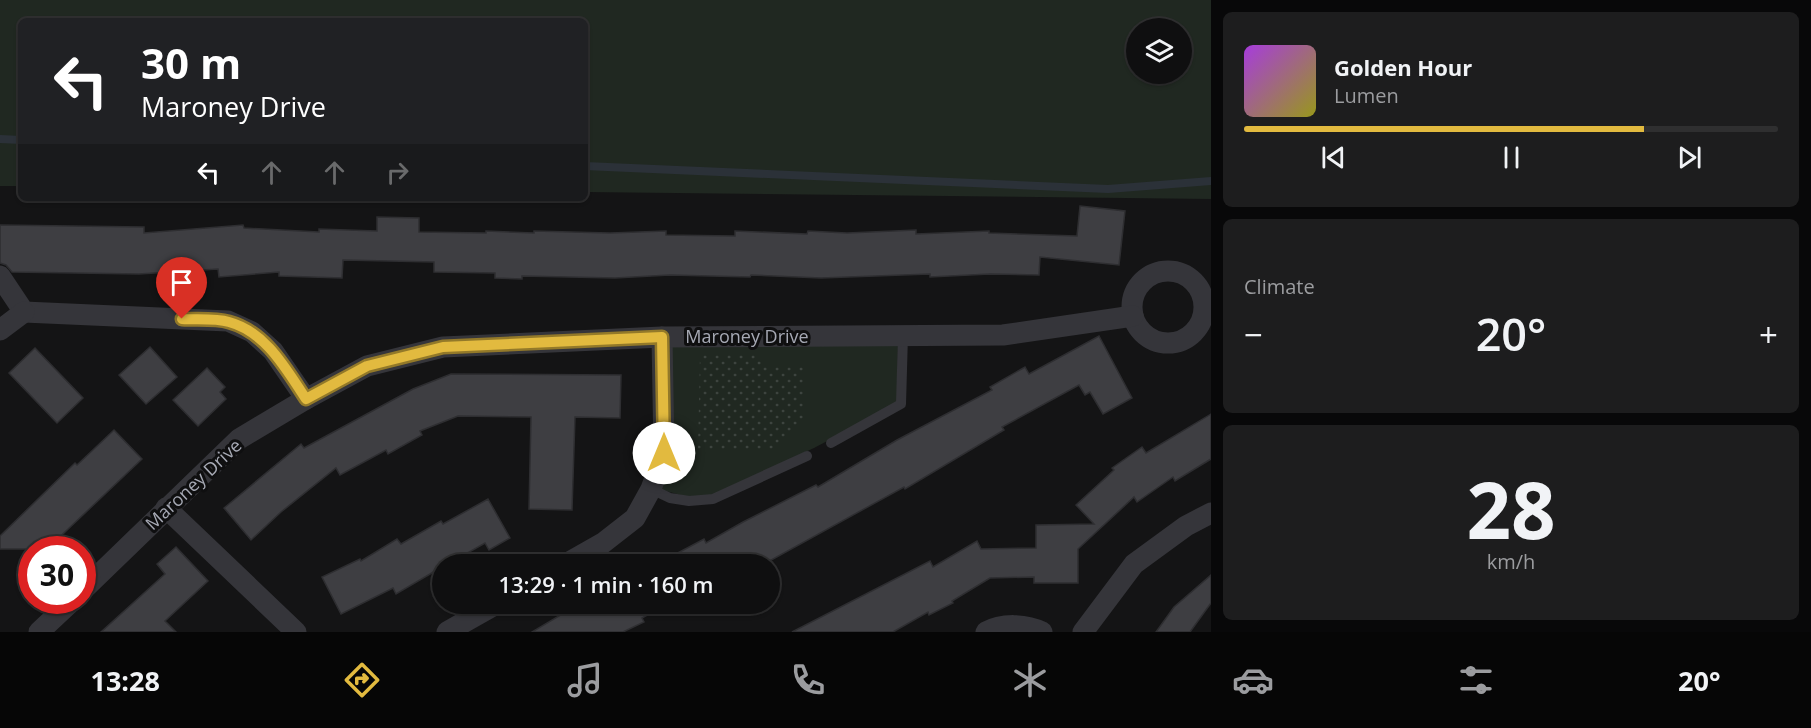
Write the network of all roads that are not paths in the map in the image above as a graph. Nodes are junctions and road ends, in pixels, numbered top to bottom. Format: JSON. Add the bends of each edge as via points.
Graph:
{"nodes":[{"id":1,"x":0,"y":276,"type":"edge"},
{"id":2,"x":24,"y":312,"type":"junction"},
{"id":3,"x":1133,"y":316,"type":"dead end"},
{"id":4,"x":0,"y":330,"type":"edge"},
{"id":5,"x":903,"y":335,"type":"junction"},
{"id":6,"x":662,"y":337,"type":"junction"},
{"id":7,"x":306,"y":399,"type":"junction"},
{"id":8,"x":831,"y":442,"type":"dead end"},
{"id":9,"x":807,"y":456,"type":"dead end"},
{"id":10,"x":651,"y":489,"type":"junction"},
{"id":11,"x":166,"y":508,"type":"junction"},
{"id":12,"x":1211,"y":513,"type":"edge"},
{"id":13,"x":584,"y":554,"type":"edge"},
{"id":14,"x":96,"y":577,"type":"edge"},
{"id":15,"x":58,"y":614,"type":"edge"},
{"id":16,"x":479,"y":614,"type":"edge"},
{"id":17,"x":39,"y":632,"type":"edge"},
{"id":18,"x":296,"y":632,"type":"edge"},
{"id":19,"x":447,"y":632,"type":"edge"},
{"id":20,"x":986,"y":632,"type":"edge"},
{"id":21,"x":1042,"y":632,"type":"edge"},
{"id":22,"x":1083,"y":632,"type":"edge"}],
"edges":[{"from":1,"to":2,"type":"street"},
{"from":2,"to":4,"type":"street"},
{"from":2,"to":7,"type":"street","via":[[228,321],[252,332],[273,351]]},
{"from":3,"to":5,"type":"street","name":"Maroney Drive","via":[[1002,335]]},
{"from":5,"to":6,"type":"street","name":"Maroney Drive"},
{"from":5,"to":8,"type":"lane","via":[[901,404]]},
{"from":6,"to":7,"type":"street","name":"Maroney Drive","via":[[443,347],[367,366]]},
{"from":6,"to":10,"type":"street","via":[[664,453]]},
{"from":7,"to":11,"type":"street","name":"Maroney Drive","via":[[240,439]]},
{"from":9,"to":10,"type":"lane","via":[[713,499],[688,501]]},
{"from":10,"to":13,"type":"street","via":[[635,518]]},
{"from":11,"to":14,"type":"street","name":"Maroney Drive"},
{"from":11,"to":18,"type":"street"},
{"from":12,"to":22,"type":"street","via":[[1134,564]]},
{"from":15,"to":17,"type":"street"},
{"from":16,"to":19,"type":"street"},
{"from":20,"to":21,"type":"street","via":[[996,626],[1031,627]]}]}
